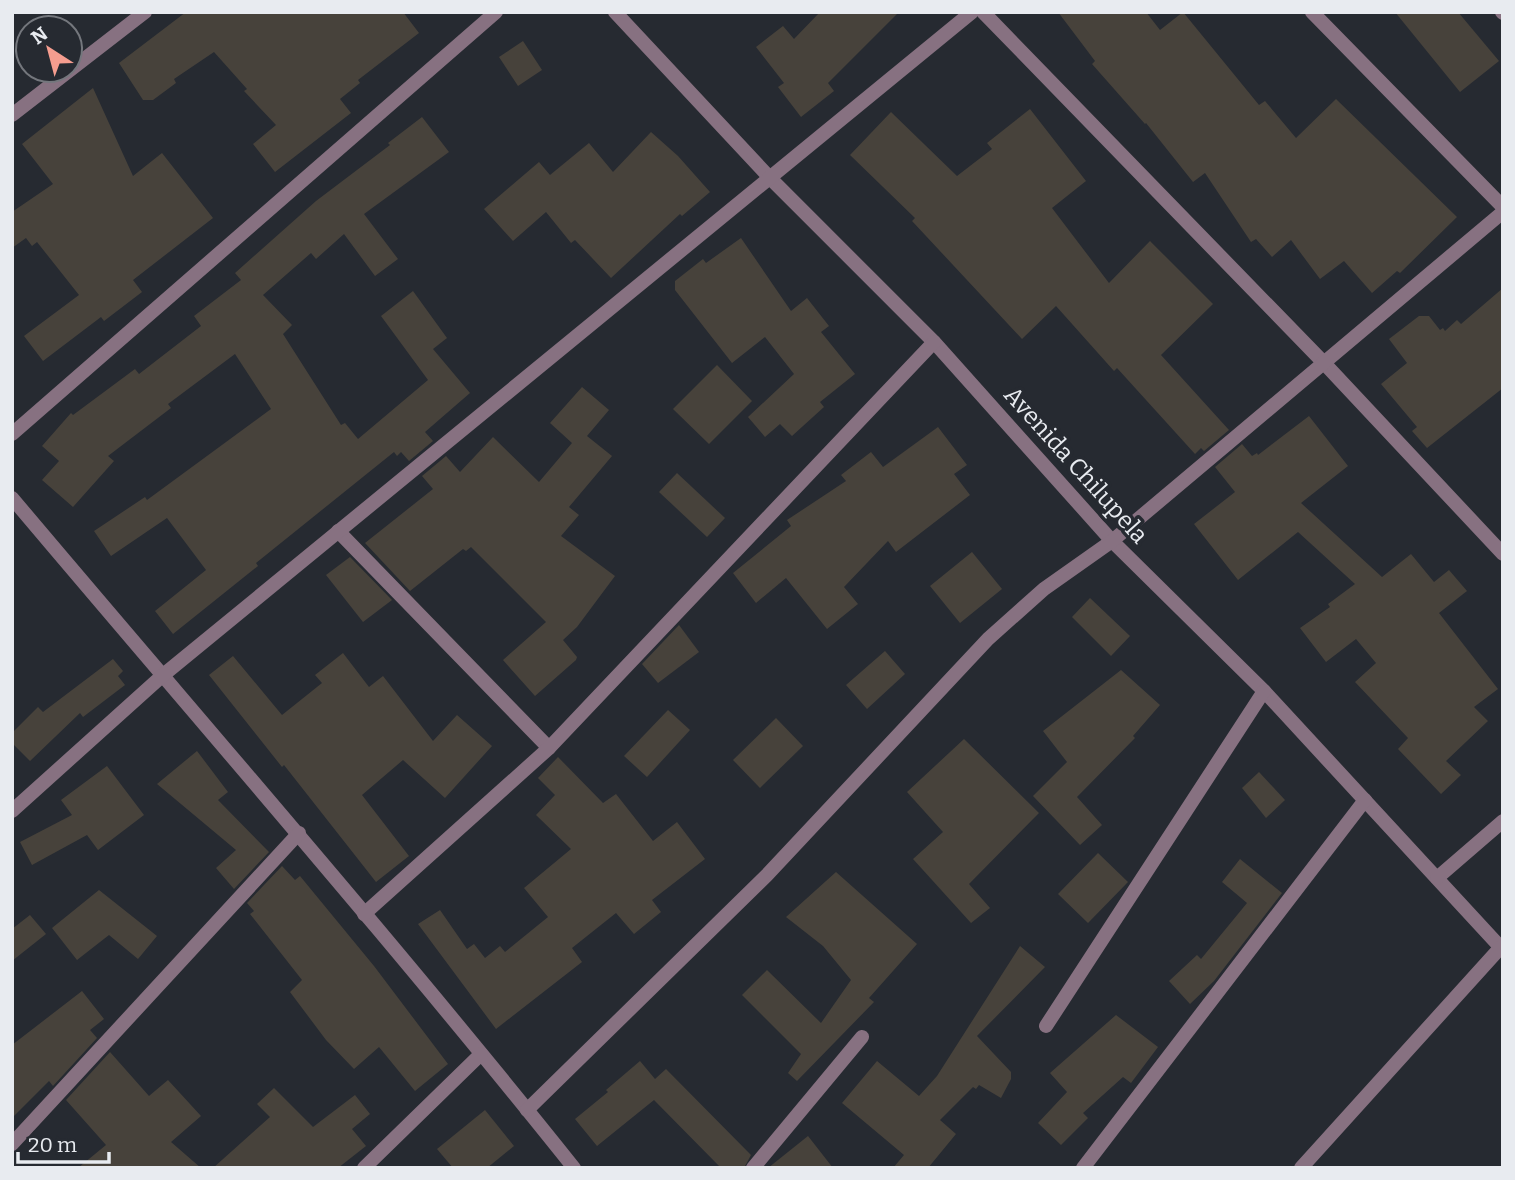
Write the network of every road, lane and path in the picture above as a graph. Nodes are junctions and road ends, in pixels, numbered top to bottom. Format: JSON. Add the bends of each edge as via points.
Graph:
{"nodes":[{"id":1,"x":145,"y":12,"type":"edge"},
{"id":2,"x":496,"y":12,"type":"edge"},
{"id":3,"x":615,"y":12,"type":"edge"},
{"id":4,"x":972,"y":12,"type":"edge"},
{"id":5,"x":983,"y":12,"type":"edge"},
{"id":6,"x":1312,"y":12,"type":"edge"},
{"id":7,"x":12,"y":114,"type":"edge"},
{"id":8,"x":770,"y":178,"type":"junction"},
{"id":9,"x":1503,"y":207,"type":"edge"},
{"id":10,"x":1503,"y":212,"type":"edge"},
{"id":11,"x":934,"y":342,"type":"junction"},
{"id":12,"x":1325,"y":363,"type":"junction"},
{"id":13,"x":12,"y":434,"type":"edge"},
{"id":14,"x":15,"y":507,"type":"edge"},
{"id":15,"x":338,"y":531,"type":"junction"},
{"id":16,"x":1112,"y":541,"type":"junction"},
{"id":17,"x":1503,"y":554,"type":"edge"},
{"id":18,"x":162,"y":676,"type":"junction"},
{"id":19,"x":1264,"y":691,"type":"junction"},
{"id":20,"x":549,"y":748,"type":"junction"},
{"id":21,"x":1365,"y":800,"type":"junction"},
{"id":22,"x":12,"y":811,"type":"edge"},
{"id":23,"x":1503,"y":821,"type":"edge"},
{"id":24,"x":299,"y":833,"type":"junction"},
{"id":25,"x":1437,"y":878,"type":"junction"},
{"id":26,"x":364,"y":914,"type":"junction"},
{"id":27,"x":1502,"y":948,"type":"edge"},
{"id":28,"x":1046,"y":1026,"type":"dead end"},
{"id":29,"x":862,"y":1037,"type":"dead end"},
{"id":30,"x":481,"y":1054,"type":"junction"},
{"id":31,"x":527,"y":1110,"type":"junction"},
{"id":32,"x":12,"y":1144,"type":"edge"},
{"id":33,"x":364,"y":1168,"type":"edge"},
{"id":34,"x":573,"y":1168,"type":"edge"},
{"id":35,"x":753,"y":1168,"type":"edge"},
{"id":36,"x":1083,"y":1168,"type":"edge"},
{"id":37,"x":1301,"y":1168,"type":"edge"}],
"edges":[{"from":1,"to":7,"type":"street"},
{"from":2,"to":13,"type":"street"},
{"from":3,"to":8,"type":"street","name":"Avenida Chilupela"},
{"from":4,"to":8,"type":"street"},
{"from":5,"to":12,"type":"street"},
{"from":6,"to":9,"type":"street"},
{"from":8,"to":11,"type":"street","name":"Avenida Chilupela"},
{"from":8,"to":15,"type":"street"},
{"from":10,"to":12,"type":"street"},
{"from":11,"to":16,"type":"street","name":"Avenida Chilupela"},
{"from":11,"to":20,"type":"street"},
{"from":12,"to":16,"type":"street"},
{"from":12,"to":17,"type":"street"},
{"from":14,"to":18,"type":"street"},
{"from":15,"to":18,"type":"street"},
{"from":15,"to":20,"type":"street"},
{"from":16,"to":19,"type":"street","name":"Avenida Chilupela"},
{"from":16,"to":31,"type":"street","via":[[1044,589],[988,639],[767,875]]},
{"from":18,"to":22,"type":"street"},
{"from":18,"to":24,"type":"street"},
{"from":19,"to":21,"type":"street","name":"Avenida Chilupela"},
{"from":19,"to":28,"type":"street"},
{"from":20,"to":26,"type":"street"},
{"from":21,"to":25,"type":"street","name":"Avenida Chilupela"},
{"from":21,"to":36,"type":"street"},
{"from":23,"to":25,"type":"street"},
{"from":24,"to":26,"type":"street"},
{"from":24,"to":32,"type":"street"},
{"from":25,"to":27,"type":"street","name":"Avenida Chilupela"},
{"from":26,"to":30,"type":"street"},
{"from":27,"to":37,"type":"street"},
{"from":29,"to":35,"type":"street"},
{"from":30,"to":31,"type":"street"},
{"from":30,"to":33,"type":"street"},
{"from":31,"to":34,"type":"street"}]}
